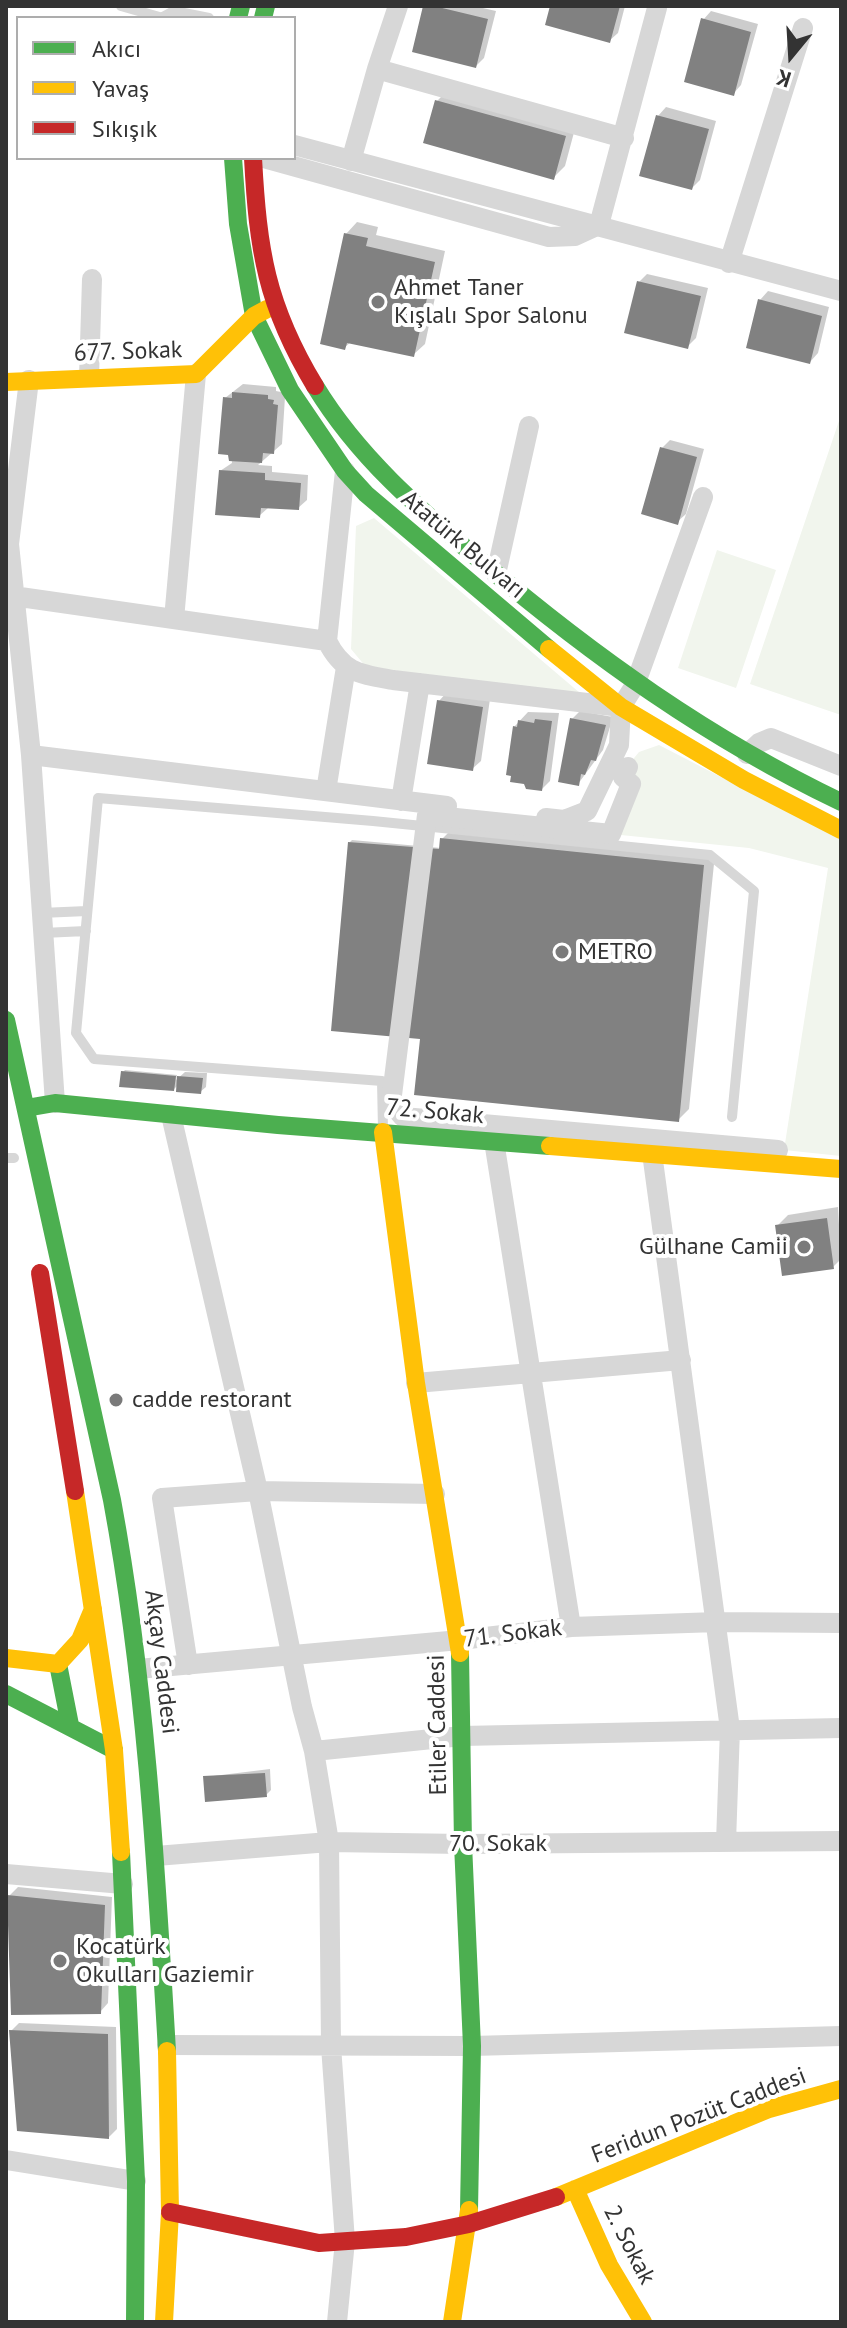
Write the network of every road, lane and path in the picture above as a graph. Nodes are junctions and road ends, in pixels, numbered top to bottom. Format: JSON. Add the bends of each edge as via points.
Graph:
{"nodes":[{"id":1,"x":121,"y":6,"type":"edge"},
{"id":2,"x":398,"y":6,"type":"edge"},
{"id":3,"x":657,"y":8,"type":"dead end"},
{"id":4,"x":158,"y":14,"type":"edge"},
{"id":5,"x":199,"y":16,"type":"edge"},
{"id":6,"x":803,"y":28,"type":"dead end"},
{"id":7,"x":377,"y":69,"type":"junction"},
{"id":8,"x":624,"y":138,"type":"junction"},
{"id":9,"x":296,"y":146,"type":"edge"},
{"id":10,"x":233,"y":160,"type":"edge"},
{"id":11,"x":253,"y":160,"type":"edge"},
{"id":12,"x":271,"y":160,"type":"edge"},
{"id":13,"x":351,"y":161,"type":"junction"},
{"id":14,"x":599,"y":225,"type":"junction"},
{"id":15,"x":729,"y":263,"type":"junction"},
{"id":16,"x":92,"y":279,"type":"dead end"},
{"id":17,"x":841,"y":291,"type":"edge"},
{"id":18,"x":274,"y":305,"type":"junction"},
{"id":19,"x":254,"y":316,"type":"junction"},
{"id":20,"x":196,"y":374,"type":"junction"},
{"id":21,"x":89,"y":377,"type":"junction"},
{"id":22,"x":29,"y":380,"type":"junction"},
{"id":23,"x":6,"y":382,"type":"edge"},
{"id":24,"x":529,"y":426,"type":"dead end"},
{"id":25,"x":345,"y":471,"type":"junction"},
{"id":26,"x":703,"y":497,"type":"dead end"},
{"id":27,"x":496,"y":574,"type":"junction"},
{"id":28,"x":13,"y":596,"type":"junction"},
{"id":29,"x":174,"y":619,"type":"junction"},
{"id":30,"x":327,"y":641,"type":"junction"},
{"id":31,"x":346,"y":667,"type":"junction"},
{"id":32,"x":420,"y":683,"type":"junction"},
{"id":33,"x":635,"y":685,"type":"junction"},
{"id":34,"x":621,"y":707,"type":"junction"},
{"id":35,"x":747,"y":754,"type":"junction"},
{"id":36,"x":31,"y":755,"type":"junction"},
{"id":37,"x":841,"y":766,"type":"edge"},
{"id":38,"x":628,"y":767,"type":"dead end"},
{"id":39,"x":326,"y":791,"type":"junction"},
{"id":40,"x":401,"y":801,"type":"junction"},
{"id":41,"x":841,"y":802,"type":"edge"},
{"id":42,"x":425,"y":826,"type":"junction"},
{"id":43,"x":841,"y":830,"type":"edge"},
{"id":44,"x":87,"y":911,"type":"junction"},
{"id":45,"x":42,"y":923,"type":"junction"},
{"id":46,"x":86,"y":931,"type":"junction"},
{"id":47,"x":6,"y":1020,"type":"edge"},
{"id":48,"x":55,"y":1103,"type":"junction"},
{"id":49,"x":26,"y":1108,"type":"junction"},
{"id":50,"x":171,"y":1115,"type":"junction"},
{"id":51,"x":732,"y":1117,"type":"dead end"},
{"id":52,"x":383,"y":1132,"type":"junction"},
{"id":53,"x":494,"y":1141,"type":"junction"},
{"id":54,"x":778,"y":1150,"type":"dead end"},
{"id":55,"x":652,"y":1153,"type":"junction"},
{"id":56,"x":841,"y":1169,"type":"edge"},
{"id":57,"x":35,"y":1250,"type":"dead end"},
{"id":58,"x":681,"y":1360,"type":"junction"},
{"id":59,"x":532,"y":1373,"type":"junction"},
{"id":60,"x":416,"y":1383,"type":"junction"},
{"id":61,"x":258,"y":1491,"type":"junction"},
{"id":62,"x":435,"y":1494,"type":"junction"},
{"id":63,"x":93,"y":1609,"type":"junction"},
{"id":64,"x":717,"y":1622,"type":"junction"},
{"id":65,"x":841,"y":1623,"type":"edge"},
{"id":66,"x":571,"y":1627,"type":"junction"},
{"id":67,"x":460,"y":1640,"type":"junction"},
{"id":68,"x":293,"y":1655,"type":"junction"},
{"id":69,"x":6,"y":1658,"type":"edge"},
{"id":70,"x":58,"y":1664,"type":"junction"},
{"id":71,"x":188,"y":1665,"type":"junction"},
{"id":72,"x":138,"y":1669,"type":"junction"},
{"id":73,"x":6,"y":1694,"type":"edge"},
{"id":74,"x":70,"y":1725,"type":"junction"},
{"id":75,"x":841,"y":1728,"type":"edge"},
{"id":76,"x":730,"y":1729,"type":"junction"},
{"id":77,"x":462,"y":1736,"type":"junction"},
{"id":78,"x":114,"y":1750,"type":"junction"},
{"id":79,"x":314,"y":1751,"type":"junction"},
{"id":80,"x":841,"y":1841,"type":"edge"},
{"id":81,"x":329,"y":1842,"type":"junction"},
{"id":82,"x":726,"y":1842,"type":"junction"},
{"id":83,"x":463,"y":1844,"type":"junction"},
{"id":84,"x":156,"y":1856,"type":"junction"},
{"id":85,"x":6,"y":1874,"type":"edge"},
{"id":86,"x":123,"y":1884,"type":"junction"},
{"id":87,"x":841,"y":2036,"type":"edge"},
{"id":88,"x":167,"y":2045,"type":"junction"},
{"id":89,"x":331,"y":2046,"type":"junction"},
{"id":90,"x":472,"y":2046,"type":"junction"},
{"id":91,"x":841,"y":2089,"type":"edge"},
{"id":92,"x":6,"y":2160,"type":"edge"},
{"id":93,"x":136,"y":2181,"type":"junction"},
{"id":94,"x":575,"y":2189,"type":"junction"},
{"id":95,"x":170,"y":2212,"type":"junction"},
{"id":96,"x":469,"y":2224,"type":"junction"},
{"id":97,"x":345,"y":2241,"type":"junction"},
{"id":98,"x":135,"y":2322,"type":"edge"},
{"id":99,"x":164,"y":2322,"type":"edge"},
{"id":100,"x":337,"y":2322,"type":"edge"},
{"id":101,"x":452,"y":2322,"type":"edge"},
{"id":102,"x":643,"y":2322,"type":"edge"}],
"edges":[{"from":1,"to":4,"type":"lane"},
{"from":2,"to":7,"type":"street"},
{"from":3,"to":8,"type":"street"},
{"from":4,"to":5,"type":"lane"},
{"from":6,"to":15,"type":"street"},
{"from":7,"to":8,"type":"street"},
{"from":7,"to":13,"type":"street"},
{"from":8,"to":14,"type":"street"},
{"from":9,"to":13,"type":"street"},
{"from":10,"to":19,"type":"main road","name":"Atatürk Bulvarı"},
{"from":11,"to":18,"type":"main road","name":"Atatürk Bulvarı"},
{"from":12,"to":14,"type":"street","via":[[549,237],[575,236]]},
{"from":13,"to":14,"type":"street"},
{"from":14,"to":15,"type":"street"},
{"from":15,"to":17,"type":"street"},
{"from":16,"to":21,"type":"street"},
{"from":18,"to":19,"type":"main road","name":"677. Sokak"},
{"from":18,"to":27,"type":"main road","name":"Atatürk Bulvarı","via":[[310,377],[353,442],[382,476]]},
{"from":19,"to":20,"type":"main road","name":"677. Sokak"},
{"from":19,"to":25,"type":"main road","name":"Atatürk Bulvarı","via":[[290,390]]},
{"from":20,"to":21,"type":"main road","name":"677. Sokak"},
{"from":20,"to":29,"type":"street"},
{"from":21,"to":22,"type":"main road","name":"677. Sokak"},
{"from":22,"to":23,"type":"main road","name":"677. Sokak"},
{"from":22,"to":28,"type":"street","via":[[9,544]]},
{"from":24,"to":27,"type":"street"},
{"from":25,"to":30,"type":"street"},
{"from":25,"to":34,"type":"main road","name":"Atatürk Bulvarı","via":[[480,592]]},
{"from":26,"to":33,"type":"street"},
{"from":27,"to":33,"type":"main road","name":"Atatürk Bulvarı"},
{"from":28,"to":29,"type":"street"},
{"from":28,"to":36,"type":"street"},
{"from":29,"to":30,"type":"street"},
{"from":30,"to":31,"type":"street"},
{"from":31,"to":32,"type":"street"},
{"from":31,"to":39,"type":"street"},
{"from":32,"to":34,"type":"street"},
{"from":32,"to":40,"type":"street"},
{"from":33,"to":34,"type":"street"},
{"from":33,"to":35,"type":"main road","name":"Atatürk Bulvarı"},
{"from":34,"to":40,"type":"street","via":[[619,745],[587,811],[564,820]]},
{"from":34,"to":43,"type":"main road","name":"Atatürk Bulvarı"},
{"from":35,"to":37,"type":"street","via":[[771,738]]},
{"from":35,"to":41,"type":"main road","name":"Atatürk Bulvarı"},
{"from":36,"to":39,"type":"street"},
{"from":36,"to":45,"type":"street"},
{"from":38,"to":42,"type":"street","via":[[623,777],[631,784],[611,834],[427,815]]},
{"from":39,"to":40,"type":"street"},
{"from":42,"to":44,"type":"lane","via":[[98,798]]},
{"from":42,"to":51,"type":"lane","via":[[710,855],[754,891]]},
{"from":42,"to":54,"type":"street","via":[[391,1103],[403,1117]]},
{"from":44,"to":45,"type":"lane"},
{"from":44,"to":46,"type":"lane"},
{"from":45,"to":46,"type":"lane"},
{"from":45,"to":48,"type":"street"},
{"from":46,"to":52,"type":"lane","via":[[76,1033],[94,1059],[382,1081]]},
{"from":47,"to":49,"type":"main road","name":"Akçay Caddesi"},
{"from":48,"to":49,"type":"main road","name":"72. Sokak"},
{"from":48,"to":50,"type":"main road","name":"72. Sokak"},
{"from":49,"to":72,"type":"main road","name":"Akçay Caddesi","via":[[112,1500]]},
{"from":50,"to":52,"type":"main road","name":"72. Sokak"},
{"from":50,"to":61,"type":"street"},
{"from":52,"to":53,"type":"main road","name":"72. Sokak"},
{"from":52,"to":60,"type":"main road","name":"Etiler Caddesi"},
{"from":53,"to":55,"type":"main road","name":"72. Sokak"},
{"from":53,"to":59,"type":"street"},
{"from":55,"to":56,"type":"main road","name":"72. Sokak"},
{"from":55,"to":58,"type":"street"},
{"from":57,"to":63,"type":"main road"},
{"from":58,"to":59,"type":"street"},
{"from":58,"to":64,"type":"street"},
{"from":59,"to":60,"type":"street"},
{"from":59,"to":66,"type":"street"},
{"from":60,"to":62,"type":"main road","name":"Etiler Caddesi"},
{"from":61,"to":62,"type":"street"},
{"from":61,"to":68,"type":"street"},
{"from":61,"to":71,"type":"street","via":[[162,1498]]},
{"from":62,"to":67,"type":"main road","name":"Etiler Caddesi"},
{"from":63,"to":70,"type":"main road","via":[[80,1640]]},
{"from":63,"to":78,"type":"main road"},
{"from":64,"to":65,"type":"street","name":"71. Sokak"},
{"from":64,"to":66,"type":"street","name":"71. Sokak"},
{"from":64,"to":76,"type":"street"},
{"from":66,"to":67,"type":"street","name":"71. Sokak"},
{"from":67,"to":68,"type":"street","name":"71. Sokak"},
{"from":67,"to":77,"type":"main road","name":"Etiler Caddesi"},
{"from":68,"to":71,"type":"street","name":"71. Sokak"},
{"from":68,"to":79,"type":"street"},
{"from":69,"to":70,"type":"main road"},
{"from":70,"to":74,"type":"main road"},
{"from":71,"to":72,"type":"street","name":"71. Sokak"},
{"from":72,"to":84,"type":"main road","name":"Akçay Caddesi"},
{"from":73,"to":74,"type":"main road"},
{"from":74,"to":78,"type":"main road"},
{"from":75,"to":76,"type":"street"},
{"from":76,"to":77,"type":"street"},
{"from":76,"to":82,"type":"street"},
{"from":77,"to":79,"type":"street"},
{"from":77,"to":83,"type":"main road","name":"Etiler Caddesi"},
{"from":78,"to":86,"type":"main road"},
{"from":79,"to":81,"type":"street"},
{"from":80,"to":82,"type":"street","name":"70. Sokak"},
{"from":81,"to":83,"type":"street","name":"70. Sokak"},
{"from":81,"to":84,"type":"street","name":"70. Sokak"},
{"from":81,"to":89,"type":"street"},
{"from":82,"to":83,"type":"street","name":"70. Sokak"},
{"from":83,"to":90,"type":"main road","name":"Etiler Caddesi"},
{"from":84,"to":88,"type":"main road","name":"Akçay Caddesi"},
{"from":85,"to":86,"type":"street"},
{"from":86,"to":93,"type":"main road"},
{"from":87,"to":90,"type":"street"},
{"from":88,"to":89,"type":"street"},
{"from":88,"to":95,"type":"main road","name":"Akçay Caddesi"},
{"from":89,"to":90,"type":"street"},
{"from":89,"to":97,"type":"street"},
{"from":90,"to":96,"type":"main road","name":"Etiler Caddesi"},
{"from":91,"to":94,"type":"main road","name":"Feridun Pozüt Caddesi","via":[[769,2109]]},
{"from":92,"to":93,"type":"street"},
{"from":93,"to":98,"type":"main road"},
{"from":94,"to":96,"type":"main road","name":"Feridun Pozüt Caddesi"},
{"from":94,"to":102,"type":"main road","name":"2. Sokak","via":[[609,2265]]},
{"from":95,"to":97,"type":"main road","name":"Feridun Pozüt Caddesi","via":[[319,2243]]},
{"from":95,"to":99,"type":"main road","name":"Akçay Caddesi"},
{"from":96,"to":97,"type":"main road","name":"Feridun Pozüt Caddesi","via":[[406,2237]]},
{"from":96,"to":101,"type":"main road","name":"Etiler Caddesi"},
{"from":97,"to":100,"type":"street"}]}
